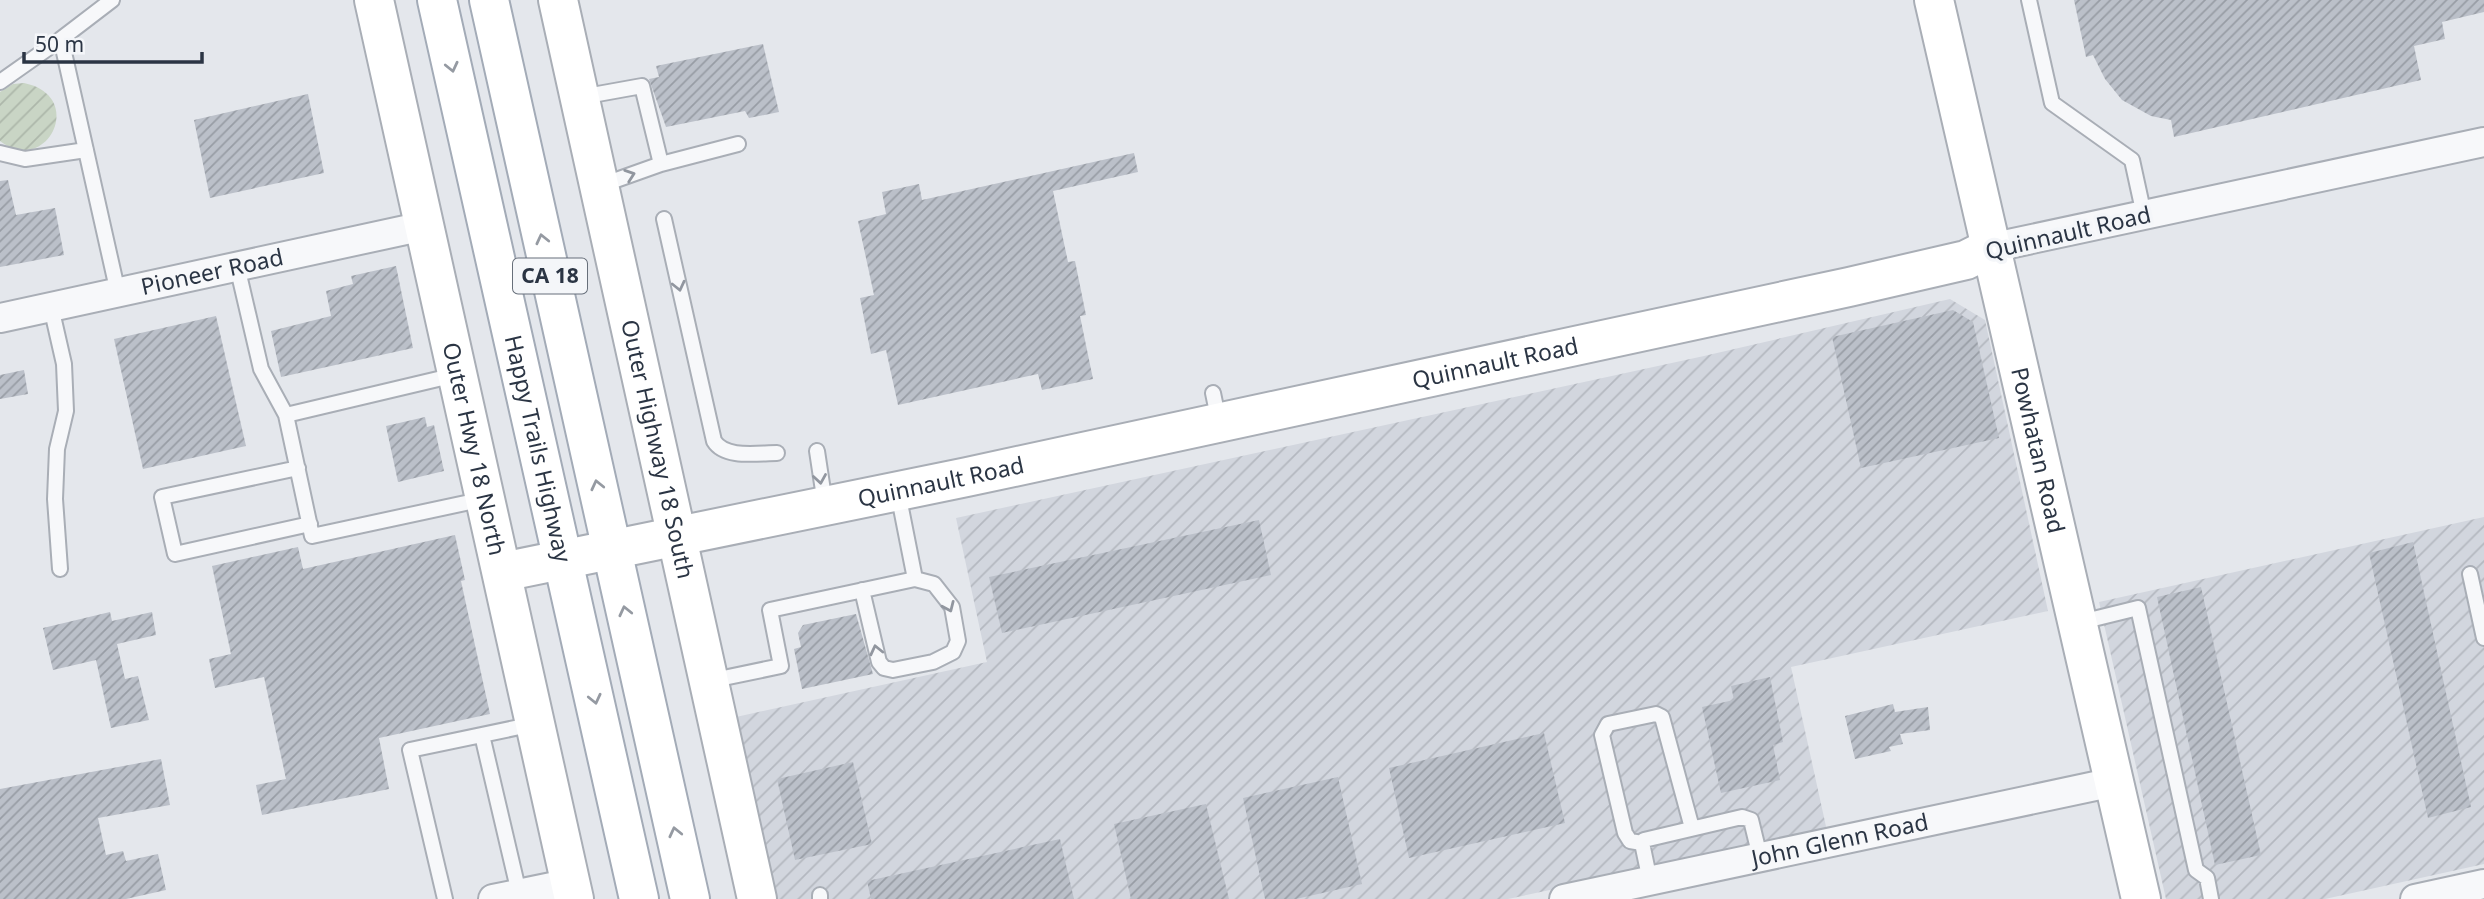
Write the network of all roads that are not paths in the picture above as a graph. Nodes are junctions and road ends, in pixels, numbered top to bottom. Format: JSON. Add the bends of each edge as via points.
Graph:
{"nodes":[{"id":1,"x":112,"y":0,"type":"edge"},
{"id":2,"x":374,"y":0,"type":"edge"},
{"id":3,"x":438,"y":0,"type":"edge"},
{"id":4,"x":489,"y":0,"type":"edge"},
{"id":5,"x":558,"y":0,"type":"edge"},
{"id":6,"x":1934,"y":0,"type":"edge"},
{"id":7,"x":2029,"y":0,"type":"edge"},
{"id":8,"x":61,"y":39,"type":"junction"},
{"id":9,"x":0,"y":82,"type":"edge"},
{"id":10,"x":579,"y":97,"type":"junction"},
{"id":11,"x":2484,"y":142,"type":"edge"},
{"id":12,"x":738,"y":144,"type":"dead end"},
{"id":13,"x":86,"y":150,"type":"junction"},
{"id":14,"x":0,"y":153,"type":"edge"},
{"id":15,"x":661,"y":164,"type":"junction"},
{"id":16,"x":599,"y":186,"type":"junction"},
{"id":17,"x":2144,"y":215,"type":"junction"},
{"id":18,"x":664,"y":219,"type":"dead end"},
{"id":19,"x":424,"y":226,"type":"junction"},
{"id":20,"x":1990,"y":248,"type":"junction"},
{"id":21,"x":237,"y":266,"type":"junction"},
{"id":22,"x":118,"y":293,"type":"junction"},
{"id":23,"x":51,"y":307,"type":"junction"},
{"id":24,"x":0,"y":318,"type":"edge"},
{"id":25,"x":458,"y":374,"type":"junction"},
{"id":26,"x":286,"y":415,"type":"junction"},
{"id":27,"x":817,"y":450,"type":"dead end"},
{"id":28,"x":777,"y":453,"type":"dead end"},
{"id":29,"x":298,"y":468,"type":"junction"},
{"id":30,"x":898,"y":491,"type":"junction"},
{"id":31,"x":486,"y":498,"type":"junction"},
{"id":32,"x":825,"y":507,"type":"junction"},
{"id":33,"x":310,"y":524,"type":"junction"},
{"id":34,"x":678,"y":537,"type":"junction"},
{"id":35,"x":612,"y":552,"type":"junction"},
{"id":36,"x":564,"y":560,"type":"junction"},
{"id":37,"x":60,"y":569,"type":"dead end"},
{"id":38,"x":502,"y":572,"type":"junction"},
{"id":39,"x":2470,"y":575,"type":"dead end"},
{"id":40,"x":915,"y":579,"type":"junction"},
{"id":41,"x":862,"y":590,"type":"junction"},
{"id":42,"x":2075,"y":623,"type":"junction"},
{"id":43,"x":2484,"y":638,"type":"edge"},
{"id":44,"x":709,"y":681,"type":"junction"},
{"id":45,"x":536,"y":724,"type":"junction"},
{"id":46,"x":482,"y":735,"type":"junction"},
{"id":47,"x":2114,"y":782,"type":"junction"},
{"id":48,"x":1692,"y":828,"type":"junction"},
{"id":49,"x":1642,"y":843,"type":"junction"},
{"id":50,"x":1760,"y":857,"type":"junction"},
{"id":51,"x":1650,"y":881,"type":"junction"},
{"id":52,"x":2484,"y":884,"type":"edge"},
{"id":53,"x":572,"y":891,"type":"edge"},
{"id":54,"x":506,"y":896,"type":"edge"},
{"id":55,"x":445,"y":899,"type":"edge"},
{"id":56,"x":639,"y":899,"type":"edge"},
{"id":57,"x":691,"y":899,"type":"edge"},
{"id":58,"x":757,"y":899,"type":"edge"},
{"id":59,"x":1564,"y":899,"type":"edge"},
{"id":60,"x":2141,"y":899,"type":"edge"},
{"id":61,"x":2211,"y":899,"type":"edge"},
{"id":62,"x":2415,"y":899,"type":"edge"}],
"edges":[{"from":1,"to":8,"type":"lane"},
{"from":2,"to":19,"type":"street","name":"Outer Hwy 18 North"},
{"from":3,"to":36,"type":"street","name":"Happy Trails Highway","number":"CA 18","one_way":true},
{"from":35,"to":4,"type":"street","name":"Happy Trails Highway","number":"CA 18","one_way":true},
{"from":5,"to":10,"type":"street","name":"Outer Highway 18 South"},
{"from":6,"to":20,"type":"street","name":"Powhatan Road"},
{"from":7,"to":17,"type":"lane","via":[[2052,103],[2132,160]]},
{"from":8,"to":9,"type":"lane"},
{"from":8,"to":13,"type":"lane"},
{"from":10,"to":15,"type":"lane","via":[[642,86]]},
{"from":10,"to":16,"type":"street","name":"Outer Highway 18 South"},
{"from":11,"to":17,"type":"street","name":"Quinnault Road"},
{"from":12,"to":15,"type":"lane"},
{"from":13,"to":14,"type":"lane","via":[[25,159]]},
{"from":13,"to":22,"type":"lane"},
{"from":16,"to":15,"type":"lane","one_way":true},
{"from":16,"to":34,"type":"street","name":"Outer Highway 18 South"},
{"from":17,"to":20,"type":"street","name":"Quinnault Road"},
{"from":18,"to":28,"type":"lane","one_way":true,"via":[[714,440],[728,452]]},
{"from":19,"to":21,"type":"street","name":"Pioneer Road"},
{"from":19,"to":25,"type":"street","name":"Outer Hwy 18 North"},
{"from":20,"to":30,"type":"street","name":"Quinnault Road","via":[[1966,260],[1849,287],[1216,408]]},
{"from":20,"to":42,"type":"street","name":"Powhatan Road"},
{"from":21,"to":22,"type":"street","name":"Pioneer Road"},
{"from":21,"to":26,"type":"lane","via":[[261,369]]},
{"from":22,"to":23,"type":"street","name":"Pioneer Road"},
{"from":23,"to":24,"type":"street","name":"Pioneer Road"},
{"from":23,"to":37,"type":"lane","via":[[64,364],[66,411],[57,449],[55,499]]},
{"from":25,"to":26,"type":"lane"},
{"from":25,"to":31,"type":"street","name":"Outer Hwy 18 North"},
{"from":26,"to":29,"type":"lane"},
{"from":27,"to":32,"type":"lane","one_way":true},
{"from":29,"to":33,"type":"lane"},
{"from":29,"to":33,"type":"lane","via":[[162,497],[175,554]]},
{"from":30,"to":32,"type":"street","name":"Quinnault Road"},
{"from":30,"to":40,"type":"lane"},
{"from":31,"to":33,"type":"lane","via":[[313,536]]},
{"from":31,"to":38,"type":"street","name":"Outer Hwy 18 North"},
{"from":32,"to":34,"type":"street","name":"Quinnault Road"},
{"from":34,"to":35,"type":"street","name":"Quinnault Road"},
{"from":34,"to":44,"type":"street","name":"Outer Highway 18 South"},
{"from":35,"to":36,"type":"street","name":"Quinnault Road"},
{"from":57,"to":35,"type":"street","name":"Happy Trails Highway","number":"CA 18","one_way":true},
{"from":36,"to":38,"type":"street","name":"Quinnault Road"},
{"from":36,"to":56,"type":"street","name":"Happy Trails Highway","number":"CA 18","one_way":true},
{"from":38,"to":45,"type":"street","name":"Outer Hwy 18 North"},
{"from":39,"to":43,"type":"lane"},
{"from":40,"to":41,"type":"lane"},
{"from":40,"to":41,"type":"lane","one_way":true,"via":[[934,584],[943,593],[957,630],[953,652],[933,662],[884,668]]},
{"from":41,"to":44,"type":"lane","via":[[769,610],[781,666]]},
{"from":42,"to":47,"type":"street","name":"Powhatan Road"},
{"from":42,"to":61,"type":"lane","via":[[2138,607],[2196,870],[2207,878]]},
{"from":44,"to":58,"type":"street","name":"Outer Highway 18 South"},
{"from":45,"to":46,"type":"lane"},
{"from":45,"to":53,"type":"street","name":"Outer Hwy 18 North"},
{"from":46,"to":54,"type":"lane"},
{"from":46,"to":55,"type":"lane","via":[[410,750]]},
{"from":47,"to":50,"type":"street","name":"John Glenn Road"},
{"from":47,"to":60,"type":"street","name":"Powhatan Road"},
{"from":48,"to":49,"type":"lane"},
{"from":48,"to":49,"type":"lane","via":[[1665,720],[1656,714],[1608,724],[1602,735],[1625,833],[1630,841]]},
{"from":48,"to":50,"type":"lane","via":[[1748,817]]},
{"from":49,"to":51,"type":"lane"},
{"from":50,"to":51,"type":"street","name":"John Glenn Road"},
{"from":51,"to":59,"type":"street","name":"John Glenn Road"},
{"from":52,"to":62,"type":"street"},
{"from":53,"to":54,"type":"street"}]}
